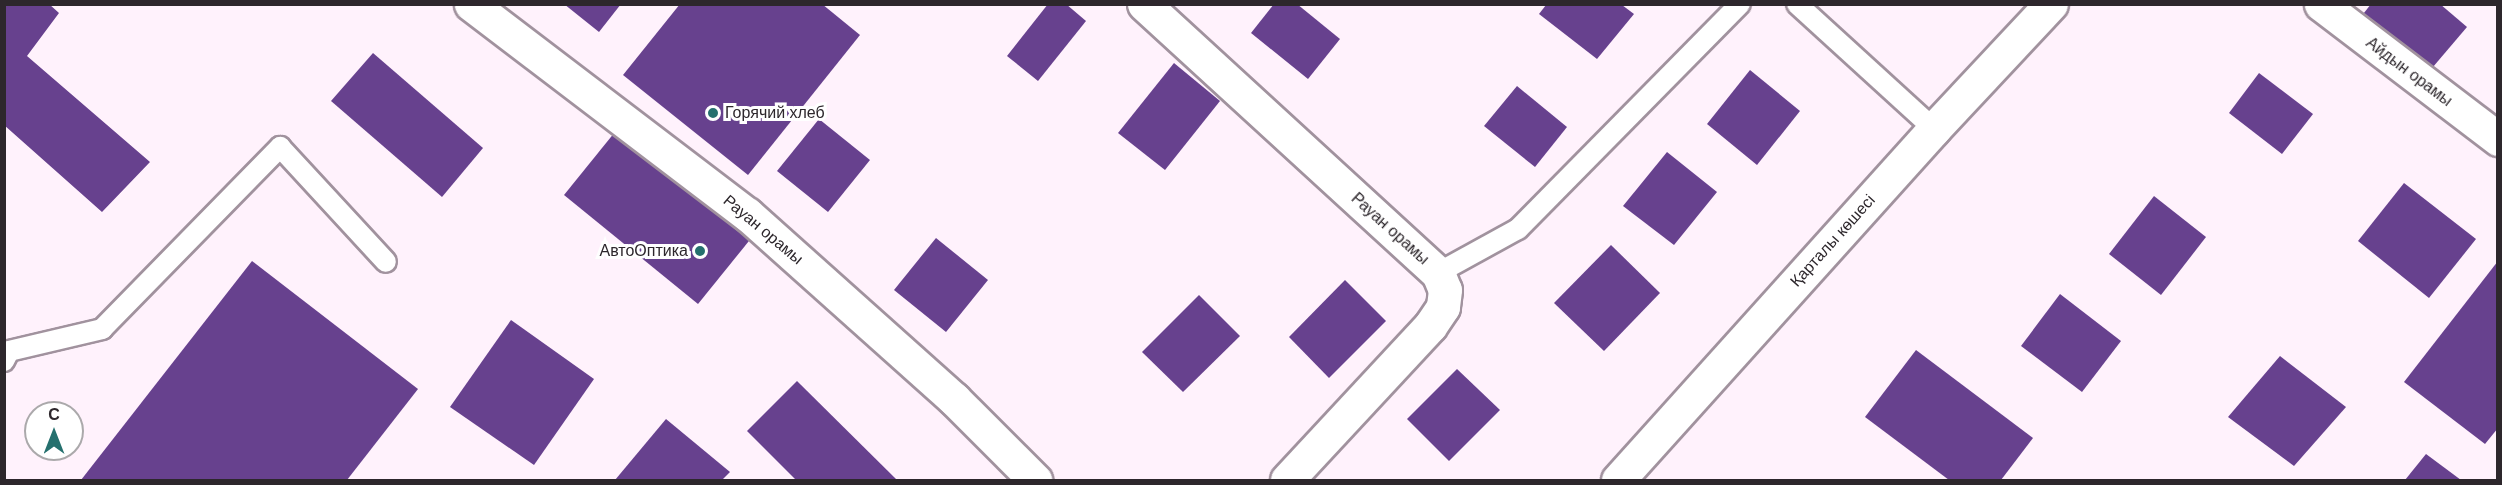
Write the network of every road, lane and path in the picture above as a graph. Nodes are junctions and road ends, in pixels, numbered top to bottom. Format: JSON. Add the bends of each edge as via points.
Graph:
{"nodes":[{"id":1,"x":471,"y":4,"type":"edge"},
{"id":2,"x":1144,"y":4,"type":"edge"},
{"id":3,"x":1740,"y":4,"type":"edge"},
{"id":4,"x":1797,"y":4,"type":"edge"},
{"id":5,"x":2051,"y":4,"type":"edge"},
{"id":6,"x":2321,"y":4,"type":"edge"},
{"id":7,"x":1934,"y":129,"type":"junction"},
{"id":8,"x":2498,"y":139,"type":"edge"},
{"id":9,"x":387,"y":262,"type":"dead end"},
{"id":10,"x":1438,"y":273,"type":"junction"},
{"id":11,"x":4,"y":361,"type":"edge"},
{"id":12,"x":1035,"y":480,"type":"edge"},
{"id":13,"x":1287,"y":480,"type":"edge"},
{"id":14,"x":1618,"y":480,"type":"edge"}],
"edges":[{"from":1,"to":12,"type":"street","name":"Рауан орамы","via":[[747,214],[954,399]]},
{"from":2,"to":10,"type":"street","name":"Рауан орамы"},
{"from":3,"to":10,"type":"lane","via":[[1518,229]]},
{"from":4,"to":7,"type":"lane"},
{"from":5,"to":7,"type":"street","name":"Қарталы көшесі"},
{"from":6,"to":8,"type":"street","name":"Айдын орамы"},
{"from":7,"to":14,"type":"street","name":"Қарталы көшесі"},
{"from":9,"to":11,"type":"lane","via":[[280,147],[102,329],[9,351]]},
{"from":10,"to":13,"type":"street","name":"Рауан орамы","via":[[1444,299],[1430,326]]}]}
